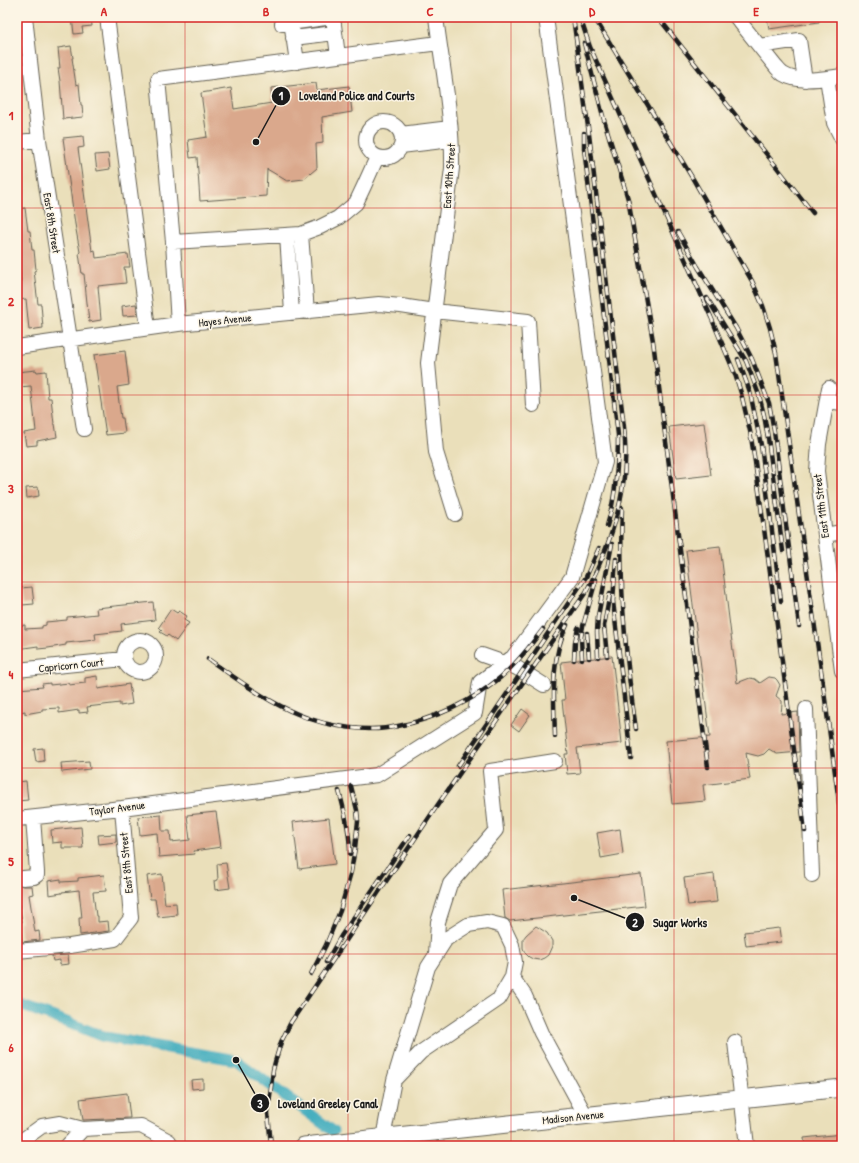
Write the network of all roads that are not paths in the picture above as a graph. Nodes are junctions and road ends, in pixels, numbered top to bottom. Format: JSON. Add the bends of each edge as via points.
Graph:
{"nodes":[{"id":1,"x":25,"y":17,"type":"edge"},
{"id":2,"x":107,"y":17,"type":"edge"},
{"id":3,"x":436,"y":17,"type":"edge"},
{"id":4,"x":546,"y":17,"type":"edge"},
{"id":5,"x":736,"y":17,"type":"edge"},
{"id":6,"x":335,"y":33,"type":"junction"},
{"id":7,"x":293,"y":38,"type":"junction"},
{"id":8,"x":439,"y":43,"type":"junction"},
{"id":9,"x":760,"y":46,"type":"junction"},
{"id":10,"x":338,"y":56,"type":"junction"},
{"id":11,"x":297,"y":62,"type":"junction"},
{"id":12,"x":842,"y":76,"type":"edge"},
{"id":13,"x":827,"y":78,"type":"junction"},
{"id":14,"x":805,"y":80,"type":"junction"},
{"id":15,"x":451,"y":134,"type":"junction"},
{"id":16,"x":842,"y":139,"type":"edge"},
{"id":17,"x":39,"y":140,"type":"junction"},
{"id":18,"x":401,"y":140,"type":"junction"},
{"id":19,"x":17,"y":142,"type":"edge"},
{"id":20,"x":377,"y":157,"type":"junction"},
{"id":21,"x":301,"y":234,"type":"junction"},
{"id":22,"x":287,"y":235,"type":"junction"},
{"id":23,"x":173,"y":242,"type":"junction"},
{"id":24,"x":434,"y":311,"type":"junction"},
{"id":25,"x":307,"y":312,"type":"junction"},
{"id":26,"x":292,"y":313,"type":"junction"},
{"id":27,"x":178,"y":324,"type":"junction"},
{"id":28,"x":148,"y":328,"type":"junction"},
{"id":29,"x":70,"y":339,"type":"junction"},
{"id":30,"x":17,"y":347,"type":"edge"},
{"id":31,"x":842,"y":403,"type":"edge"},
{"id":32,"x":533,"y":405,"type":"dead end"},
{"id":33,"x":84,"y":429,"type":"dead end"},
{"id":34,"x":455,"y":514,"type":"dead end"},
{"id":35,"x":842,"y":532,"type":"edge"},
{"id":36,"x":825,"y":534,"type":"junction"},
{"id":37,"x":482,"y":655,"type":"dead end"},
{"id":38,"x":124,"y":659,"type":"dead end"},
{"id":39,"x":505,"y":663,"type":"junction"},
{"id":40,"x":17,"y":670,"type":"edge"},
{"id":41,"x":842,"y":671,"type":"edge"},
{"id":42,"x":544,"y":685,"type":"dead end"},
{"id":43,"x":806,"y":709,"type":"dead end"},
{"id":44,"x":555,"y":761,"type":"dead end"},
{"id":45,"x":122,"y":808,"type":"junction"},
{"id":46,"x":33,"y":818,"type":"junction"},
{"id":47,"x":17,"y":819,"type":"edge"},
{"id":48,"x":812,"y":875,"type":"dead end"},
{"id":49,"x":23,"y":878,"type":"dead end"},
{"id":50,"x":17,"y":951,"type":"edge"},
{"id":51,"x":436,"y":954,"type":"junction"},
{"id":52,"x":512,"y":977,"type":"junction"},
{"id":53,"x":735,"y":1042,"type":"dead end"},
{"id":54,"x":394,"y":1080,"type":"junction"},
{"id":55,"x":842,"y":1088,"type":"edge"},
{"id":56,"x":742,"y":1099,"type":"junction"},
{"id":57,"x":586,"y":1116,"type":"junction"},
{"id":58,"x":83,"y":1129,"type":"junction"},
{"id":59,"x":383,"y":1138,"type":"junction"},
{"id":60,"x":17,"y":1144,"type":"edge"},
{"id":61,"x":67,"y":1146,"type":"edge"},
{"id":62,"x":171,"y":1146,"type":"edge"},
{"id":63,"x":308,"y":1146,"type":"edge"},
{"id":64,"x":746,"y":1146,"type":"edge"}],
"edges":[{"from":1,"to":17,"type":"street","name":"East 8th Street"},
{"from":2,"to":28,"type":"street"},
{"from":3,"to":8,"type":"street","name":"East 10th Street"},
{"from":4,"to":39,"type":"street","name":"Taylor Avenue","via":[[605,462],[572,577],[513,657]]},
{"from":5,"to":9,"type":"street"},
{"from":6,"to":7,"type":"street"},
{"from":6,"to":7,"type":"street","via":[[333,17],[286,23]]},
{"from":6,"to":10,"type":"street"},
{"from":7,"to":11,"type":"street"},
{"from":8,"to":10,"type":"street"},
{"from":8,"to":15,"type":"street","name":"East 10th Street"},
{"from":9,"to":14,"type":"street","via":[[783,74]]},
{"from":9,"to":14,"type":"street","via":[[799,40]]},
{"from":10,"to":11,"type":"street"},
{"from":11,"to":23,"type":"street","via":[[158,79]]},
{"from":12,"to":13,"type":"street"},
{"from":13,"to":14,"type":"street"},
{"from":13,"to":16,"type":"street","via":[[834,124]]},
{"from":15,"to":18,"type":"street"},
{"from":15,"to":24,"type":"street","name":"East 10th Street","via":[[452,168]]},
{"from":17,"to":19,"type":"street"},
{"from":17,"to":29,"type":"street","name":"East 8th Street"},
{"from":18,"to":20,"type":"street","via":[[393,156]]},
{"from":18,"to":20,"type":"street","via":[[398,129],[393,125],[377,124],[368,132],[367,138],[369,149]]},
{"from":20,"to":21,"type":"street","via":[[356,203],[338,218]]},
{"from":21,"to":22,"type":"street"},
{"from":21,"to":25,"type":"street"},
{"from":22,"to":23,"type":"street"},
{"from":22,"to":26,"type":"street"},
{"from":23,"to":27,"type":"street"},
{"from":24,"to":25,"type":"street","name":"Hayes Avenue","via":[[379,304]]},
{"from":24,"to":32,"type":"street","name":"Hayes Avenue","via":[[528,321]]},
{"from":24,"to":34,"type":"street","name":"East 10th Street","via":[[428,363],[436,452]]},
{"from":25,"to":26,"type":"street","name":"Hayes Avenue"},
{"from":26,"to":27,"type":"street","name":"Hayes Avenue"},
{"from":27,"to":28,"type":"street","name":"Hayes Avenue"},
{"from":28,"to":29,"type":"street","name":"Hayes Avenue"},
{"from":29,"to":30,"type":"street","name":"Hayes Avenue"},
{"from":29,"to":33,"type":"street","name":"East 8th Street"},
{"from":31,"to":36,"type":"street","name":"East 11th Street","via":[[828,394],[819,444],[817,471]]},
{"from":35,"to":36,"type":"street"},
{"from":36,"to":41,"type":"street","name":"East 11th Street"},
{"from":37,"to":39,"type":"street"},
{"from":38,"to":40,"type":"street","name":"Capricorn Court"},
{"from":39,"to":42,"type":"street"},
{"from":39,"to":45,"type":"street","name":"Taylor Avenue","via":[[480,682],[475,713],[377,775]]},
{"from":43,"to":48,"type":"street"},
{"from":44,"to":51,"type":"street","via":[[490,771],[496,830],[450,884],[438,922]]},
{"from":45,"to":46,"type":"street","name":"Taylor Avenue"},
{"from":45,"to":50,"type":"street","name":"East 8th Street","via":[[131,918],[115,939]]},
{"from":46,"to":47,"type":"street","name":"Taylor Avenue"},
{"from":46,"to":49,"type":"street","via":[[37,875]]},
{"from":51,"to":52,"type":"street","via":[[446,939],[468,925],[487,922],[503,926],[512,945],[515,962]]},
{"from":51,"to":54,"type":"street","via":[[428,967]]},
{"from":52,"to":54,"type":"street","via":[[499,999],[421,1052]]},
{"from":52,"to":57,"type":"street","via":[[525,996],[541,1033]]},
{"from":53,"to":56,"type":"street"},
{"from":54,"to":59,"type":"street"},
{"from":55,"to":56,"type":"main road","name":"Madison Avenue"},
{"from":56,"to":57,"type":"main road","name":"Madison Avenue"},
{"from":56,"to":64,"type":"street"},
{"from":57,"to":59,"type":"main road","name":"Madison Avenue"},
{"from":58,"to":60,"type":"street","via":[[60,1123],[42,1126]]},
{"from":58,"to":61,"type":"street"},
{"from":58,"to":62,"type":"street","via":[[141,1126],[169,1141]]},
{"from":59,"to":63,"type":"main road","name":"Madison Avenue"}]}
